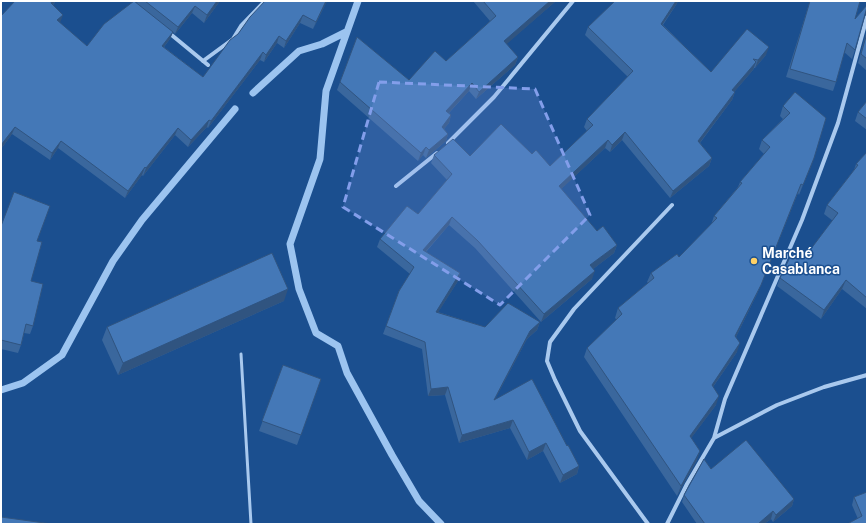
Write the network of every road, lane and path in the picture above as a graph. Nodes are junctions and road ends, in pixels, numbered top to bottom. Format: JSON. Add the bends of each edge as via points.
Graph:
{"nodes":[{"id":1,"x":264,"y":1,"type":"edge"},
{"id":2,"x":573,"y":1,"type":"edge"},
{"id":3,"x":867,"y":18,"type":"edge"},
{"id":4,"x":163,"y":29,"type":"edge"},
{"id":5,"x":203,"y":61,"type":"junction"},
{"id":6,"x":208,"y":65,"type":"dead end"},
{"id":7,"x":396,"y":186,"type":"dead end"},
{"id":8,"x":672,"y":205,"type":"dead end"},
{"id":9,"x":241,"y":354,"type":"dead end"},
{"id":10,"x":867,"y":376,"type":"edge"},
{"id":11,"x":714,"y":438,"type":"junction"},
{"id":12,"x":251,"y":524,"type":"edge"},
{"id":13,"x":648,"y":524,"type":"edge"},
{"id":14,"x":667,"y":524,"type":"edge"}],
"edges":[{"from":1,"to":5,"type":"street","via":[[240,26],[233,39]]},
{"from":2,"to":7,"type":"street","via":[[494,97],[442,150]]},
{"from":3,"to":11,"type":"street","via":[[838,124],[802,220],[725,399]]},
{"from":4,"to":5,"type":"street"},
{"from":5,"to":6,"type":"street"},
{"from":8,"to":13,"type":"street","via":[[574,309],[550,342],[547,361],[580,431]]},
{"from":9,"to":12,"type":"lane"},
{"from":10,"to":11,"type":"street","via":[[777,405]]},
{"from":11,"to":14,"type":"street"}]}
